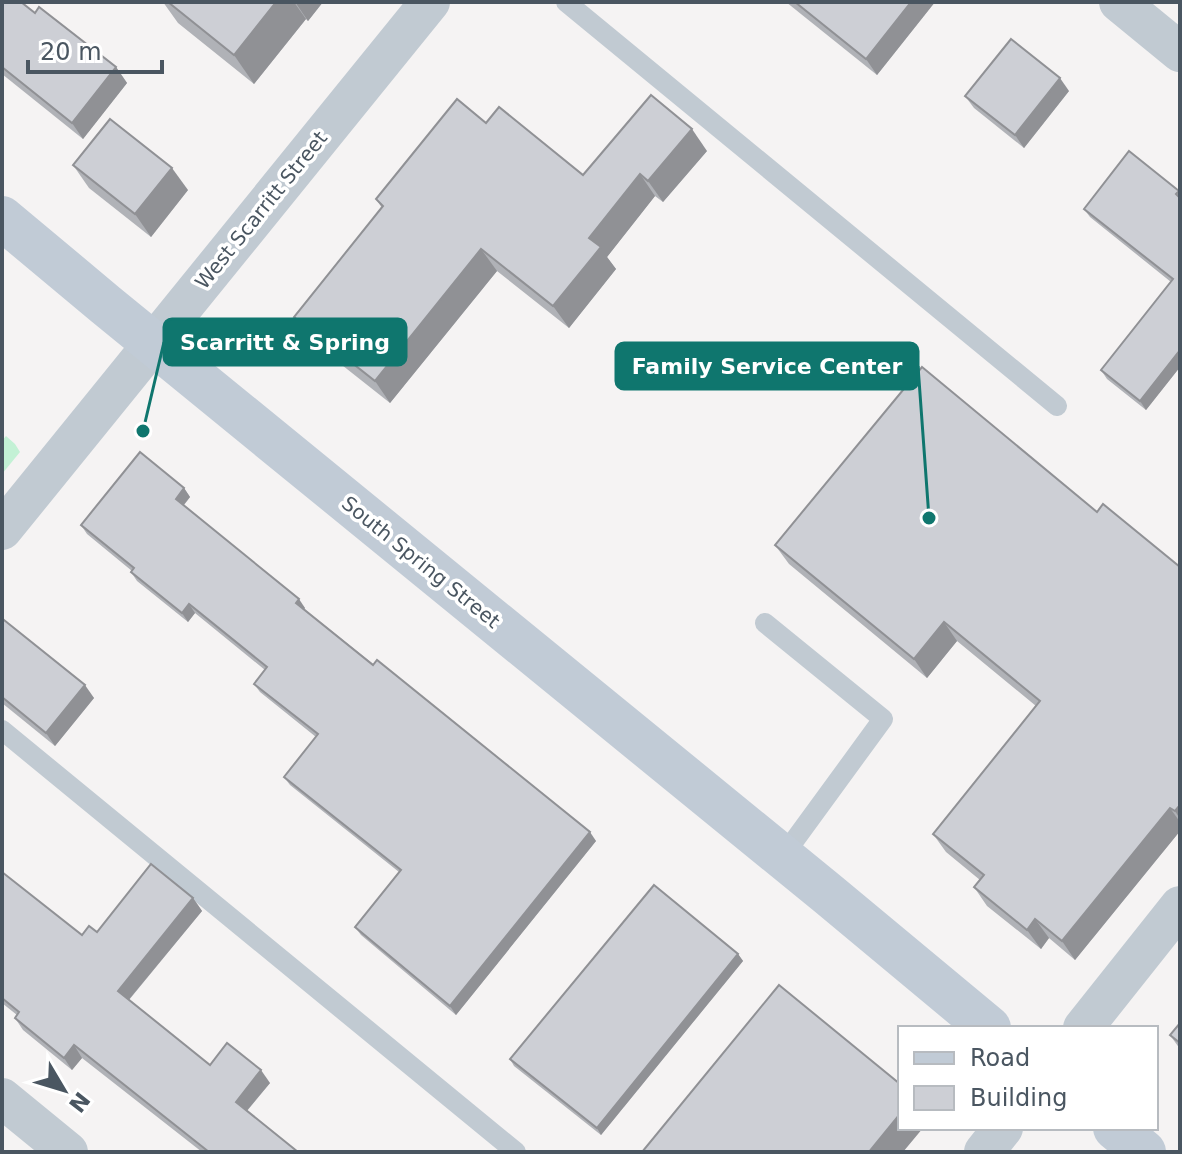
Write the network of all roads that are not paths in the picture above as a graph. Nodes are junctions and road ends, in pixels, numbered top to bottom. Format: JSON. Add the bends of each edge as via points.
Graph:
{"nodes":[{"id":1,"x":566,"y":2,"type":"edge"},
{"id":2,"x":1119,"y":2,"type":"edge"},
{"id":3,"x":428,"y":3,"type":"edge"},
{"id":4,"x":1180,"y":52,"type":"edge"},
{"id":5,"x":2,"y":218,"type":"edge"},
{"id":6,"x":153,"y":343,"type":"junction"},
{"id":7,"x":1057,"y":406,"type":"dead end"},
{"id":8,"x":2,"y":530,"type":"edge"},
{"id":9,"x":765,"y":623,"type":"dead end"},
{"id":10,"x":2,"y":730,"type":"edge"},
{"id":11,"x":783,"y":856,"type":"junction"},
{"id":12,"x":1180,"y":906,"type":"edge"},
{"id":13,"x":987,"y":1026,"type":"edge"},
{"id":14,"x":1085,"y":1026,"type":"edge"},
{"id":15,"x":2,"y":1098,"type":"edge"},
{"id":16,"x":1001,"y":1130,"type":"edge"},
{"id":17,"x":1117,"y":1130,"type":"edge"},
{"id":18,"x":68,"y":1152,"type":"edge"},
{"id":19,"x":516,"y":1152,"type":"edge"},
{"id":20,"x":984,"y":1152,"type":"edge"},
{"id":21,"x":1144,"y":1152,"type":"edge"}],
"edges":[{"from":1,"to":7,"type":"lane"},
{"from":2,"to":4,"type":"street"},
{"from":3,"to":6,"type":"street","name":"West Scarritt Street"},
{"from":5,"to":6,"type":"street","name":"South Spring Street"},
{"from":6,"to":8,"type":"street","name":"West Scarritt Street"},
{"from":6,"to":11,"type":"street","name":"South Spring Street"},
{"from":9,"to":11,"type":"lane","via":[[883,719]]},
{"from":10,"to":19,"type":"lane"},
{"from":11,"to":13,"type":"street","name":"South Spring Street"},
{"from":12,"to":14,"type":"street"},
{"from":15,"to":18,"type":"street"},
{"from":16,"to":20,"type":"street"},
{"from":17,"to":21,"type":"street"}]}
